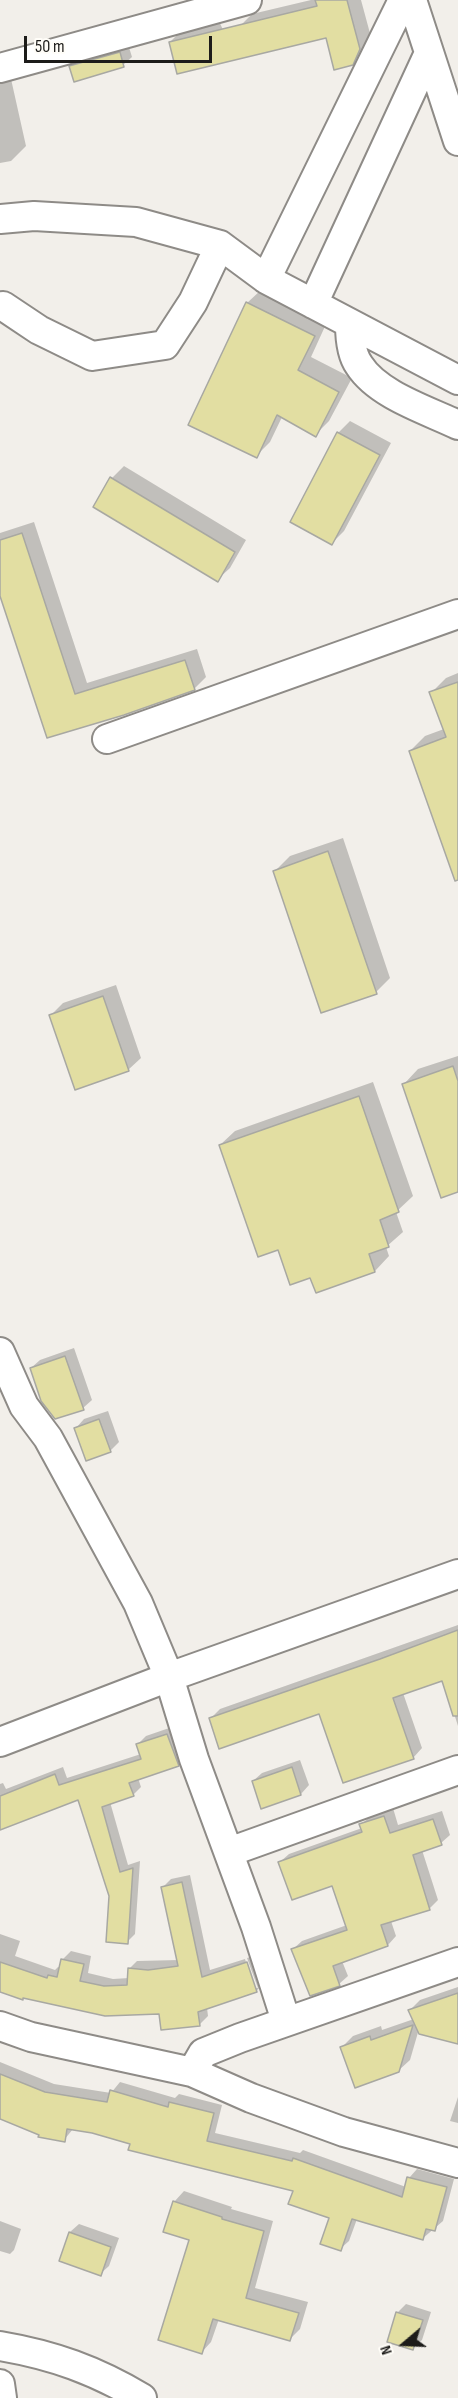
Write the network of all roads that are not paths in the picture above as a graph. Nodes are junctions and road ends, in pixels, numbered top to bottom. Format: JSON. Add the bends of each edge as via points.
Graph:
{"nodes":[{"id":1,"x":247,"y":0,"type":"edge"},
{"id":2,"x":403,"y":0,"type":"edge"},
{"id":3,"x":412,"y":0,"type":"edge"},
{"id":4,"x":429,"y":52,"type":"junction"},
{"id":5,"x":0,"y":68,"type":"edge"},
{"id":6,"x":458,"y":141,"type":"edge"},
{"id":7,"x":0,"y":219,"type":"edge"},
{"id":8,"x":220,"y":245,"type":"junction"},
{"id":9,"x":266,"y":279,"type":"junction"},
{"id":10,"x":313,"y":304,"type":"junction"},
{"id":11,"x":3,"y":306,"type":"dead end"},
{"id":12,"x":350,"y":324,"type":"junction"},
{"id":13,"x":458,"y":380,"type":"edge"},
{"id":14,"x":458,"y":425,"type":"edge"},
{"id":15,"x":458,"y":614,"type":"edge"},
{"id":16,"x":107,"y":739,"type":"dead end"},
{"id":17,"x":0,"y":1352,"type":"edge"},
{"id":18,"x":458,"y":1574,"type":"edge"},
{"id":19,"x":169,"y":1677,"type":"junction"},
{"id":20,"x":0,"y":1742,"type":"edge"},
{"id":21,"x":458,"y":1770,"type":"edge"},
{"id":22,"x":229,"y":1852,"type":"junction"},
{"id":23,"x":458,"y":1962,"type":"edge"},
{"id":24,"x":286,"y":2021,"type":"junction"},
{"id":25,"x":0,"y":2026,"type":"edge"},
{"id":26,"x":192,"y":2072,"type":"junction"},
{"id":27,"x":458,"y":2163,"type":"edge"},
{"id":28,"x":0,"y":2346,"type":"edge"},
{"id":29,"x":0,"y":2384,"type":"edge"},
{"id":30,"x":2,"y":2398,"type":"edge"},
{"id":31,"x":142,"y":2398,"type":"edge"}],
"edges":[{"from":1,"to":5,"type":"street"},
{"from":2,"to":9,"type":"street"},
{"from":3,"to":4,"type":"street"},
{"from":4,"to":6,"type":"street"},
{"from":4,"to":10,"type":"street"},
{"from":7,"to":8,"type":"street","via":[[34,216],[136,222]]},
{"from":8,"to":9,"type":"street"},
{"from":8,"to":11,"type":"street","via":[[193,302],[165,345],[92,356],[39,330]]},
{"from":9,"to":10,"type":"street"},
{"from":10,"to":12,"type":"street"},
{"from":12,"to":13,"type":"street"},
{"from":12,"to":14,"type":"street","via":[[358,364],[377,386]]},
{"from":15,"to":16,"type":"street"},
{"from":17,"to":19,"type":"street","via":[[24,1406],[48,1438],[138,1603]]},
{"from":18,"to":19,"type":"street"},
{"from":19,"to":20,"type":"street"},
{"from":19,"to":22,"type":"street"},
{"from":21,"to":22,"type":"street"},
{"from":22,"to":24,"type":"street"},
{"from":23,"to":24,"type":"street"},
{"from":24,"to":26,"type":"street","via":[[203,2054]]},
{"from":25,"to":26,"type":"street","via":[[31,2037]]},
{"from":26,"to":27,"type":"street","via":[[344,2132]]},
{"from":28,"to":31,"type":"street","via":[[60,2358]]},
{"from":29,"to":30,"type":"street"}]}
